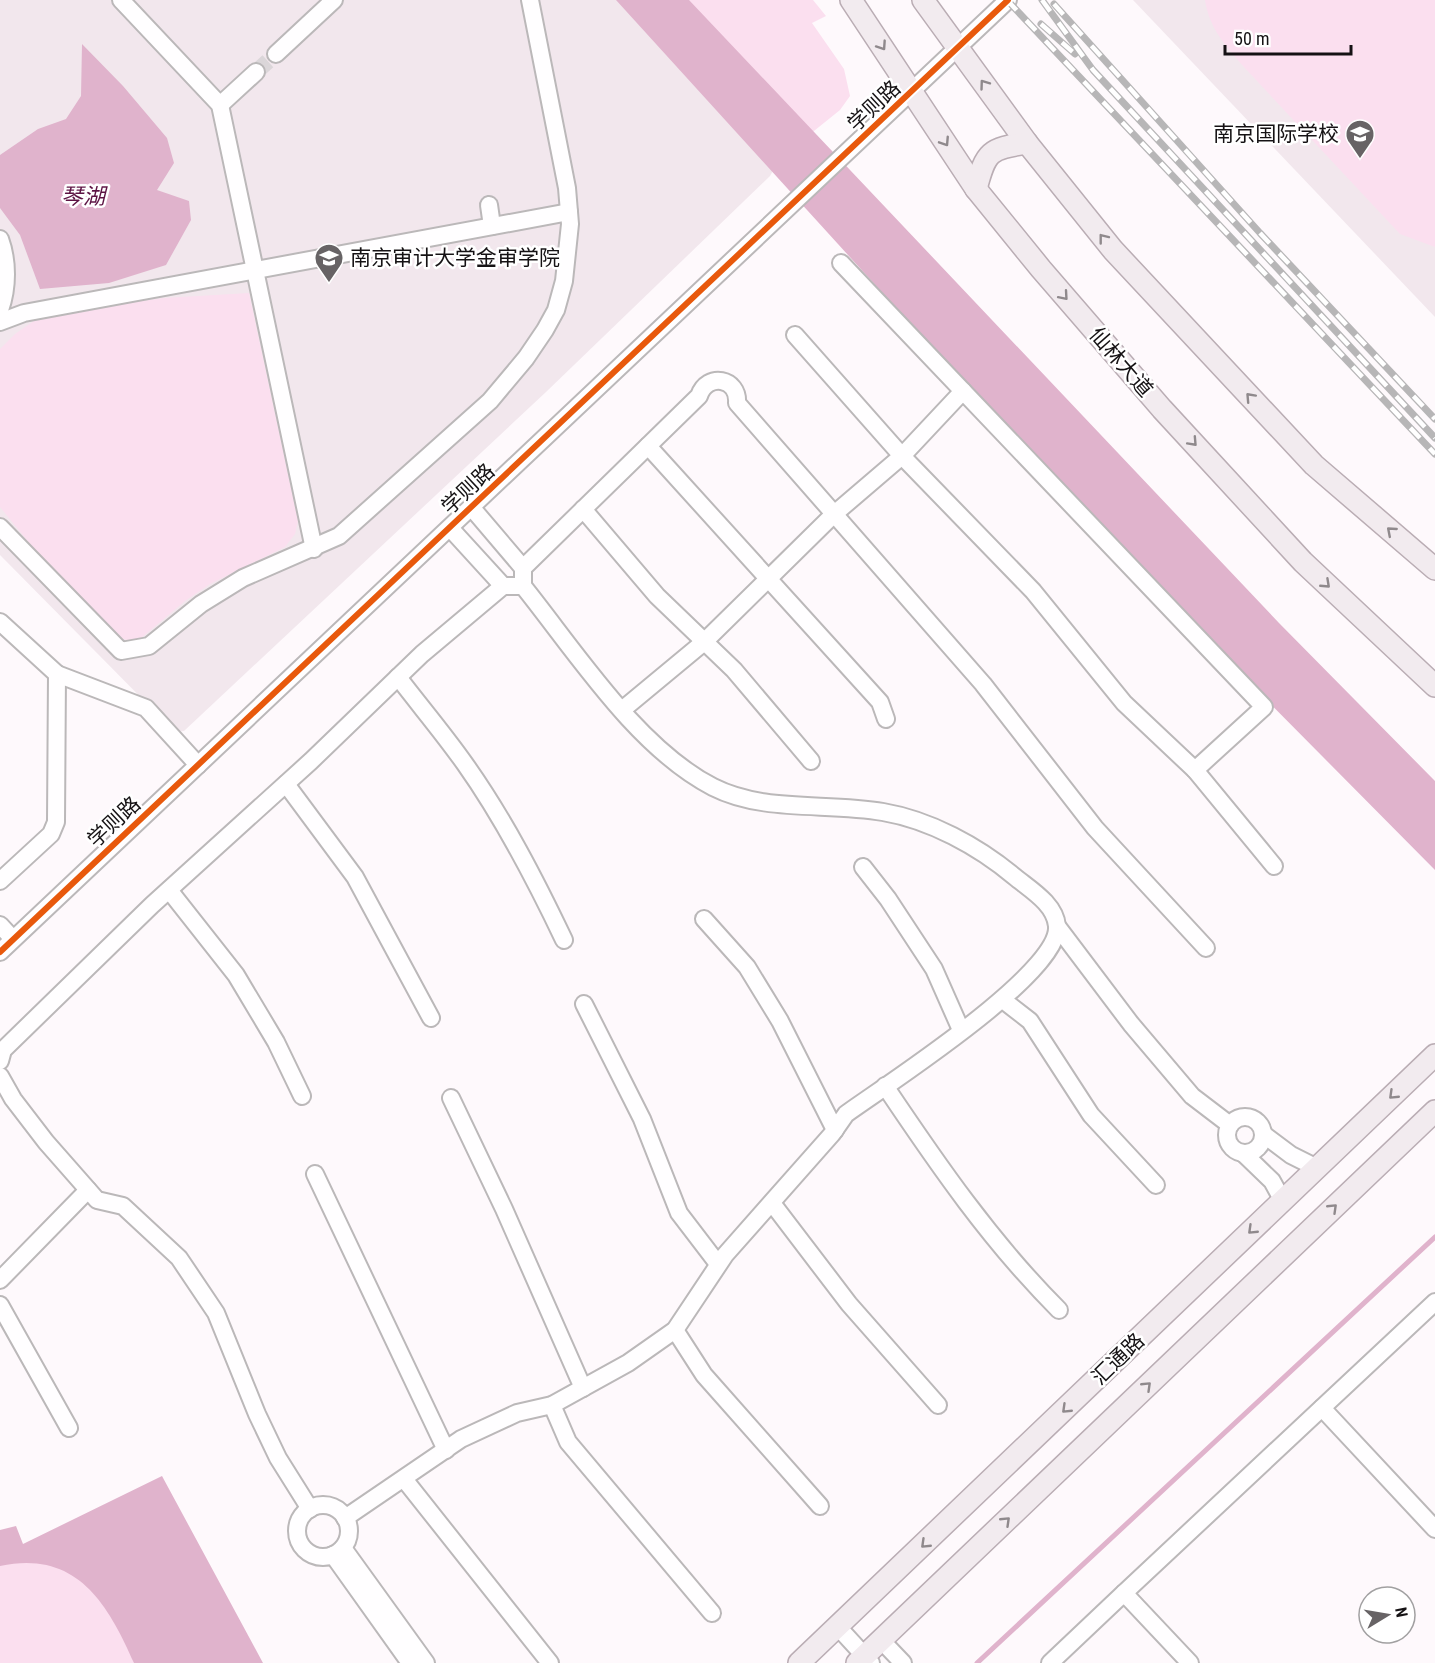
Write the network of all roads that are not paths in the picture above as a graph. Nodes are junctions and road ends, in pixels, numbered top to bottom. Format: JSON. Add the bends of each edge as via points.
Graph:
{"nodes":[{"id":1,"x":121,"y":0,"type":"edge"},
{"id":2,"x":334,"y":0,"type":"edge"},
{"id":3,"x":530,"y":0,"type":"edge"},
{"id":4,"x":850,"y":0,"type":"edge"},
{"id":5,"x":923,"y":0,"type":"edge"},
{"id":6,"x":1008,"y":0,"type":"edge"},
{"id":7,"x":957,"y":48,"type":"junction"},
{"id":8,"x":276,"y":54,"type":"tunnel mouth"},
{"id":9,"x":256,"y":72,"type":"tunnel mouth"},
{"id":10,"x":913,"y":93,"type":"junction"},
{"id":11,"x":220,"y":105,"type":"junction"},
{"id":12,"x":1027,"y":143,"type":"junction"},
{"id":13,"x":976,"y":189,"type":"junction"},
{"id":14,"x":489,"y":205,"type":"dead end"},
{"id":15,"x":569,"y":212,"type":"junction"},
{"id":16,"x":492,"y":226,"type":"junction"},
{"id":17,"x":0,"y":238,"type":"edge"},
{"id":18,"x":841,"y":263,"type":"dead end"},
{"id":19,"x":255,"y":269,"type":"junction"},
{"id":20,"x":0,"y":310,"type":"edge"},
{"id":21,"x":0,"y":322,"type":"edge"},
{"id":22,"x":795,"y":336,"type":"dead end"},
{"id":23,"x":963,"y":391,"type":"junction"},
{"id":24,"x":648,"y":446,"type":"junction"},
{"id":25,"x":902,"y":456,"type":"junction"},
{"id":26,"x":472,"y":508,"type":"junction"},
{"id":27,"x":583,"y":509,"type":"junction"},
{"id":28,"x":833,"y":515,"type":"junction"},
{"id":29,"x":0,"y":527,"type":"edge"},
{"id":30,"x":450,"y":528,"type":"junction"},
{"id":31,"x":314,"y":549,"type":"junction"},
{"id":32,"x":523,"y":568,"type":"junction"},
{"id":33,"x":1435,"y":569,"type":"edge"},
{"id":34,"x":770,"y":580,"type":"junction"},
{"id":35,"x":503,"y":586,"type":"junction"},
{"id":36,"x":523,"y":586,"type":"junction"},
{"id":37,"x":0,"y":622,"type":"edge"},
{"id":38,"x":704,"y":642,"type":"junction"},
{"id":39,"x":57,"y":674,"type":"junction"},
{"id":40,"x":398,"y":677,"type":"junction"},
{"id":41,"x":1435,"y":686,"type":"edge"},
{"id":42,"x":622,"y":710,"type":"junction"},
{"id":43,"x":886,"y":719,"type":"dead end"},
{"id":44,"x":811,"y":761,"type":"dead end"},
{"id":45,"x":198,"y":765,"type":"junction"},
{"id":46,"x":1195,"y":770,"type":"junction"},
{"id":47,"x":286,"y":784,"type":"junction"},
{"id":48,"x":1274,"y":866,"type":"dead end"},
{"id":49,"x":863,"y":867,"type":"dead end"},
{"id":50,"x":0,"y":881,"type":"edge"},
{"id":51,"x":169,"y":890,"type":"junction"},
{"id":52,"x":704,"y":919,"type":"dead end"},
{"id":53,"x":0,"y":925,"type":"edge"},
{"id":54,"x":1057,"y":926,"type":"junction"},
{"id":55,"x":13,"y":939,"type":"junction"},
{"id":56,"x":564,"y":940,"type":"dead end"},
{"id":57,"x":1206,"y":948,"type":"dead end"},
{"id":58,"x":0,"y":952,"type":"edge"},
{"id":59,"x":1003,"y":1000,"type":"junction"},
{"id":60,"x":584,"y":1004,"type":"dead end"},
{"id":61,"x":431,"y":1018,"type":"dead end"},
{"id":62,"x":961,"y":1030,"type":"junction"},
{"id":63,"x":1435,"y":1055,"type":"edge"},
{"id":64,"x":0,"y":1061,"type":"edge"},
{"id":65,"x":0,"y":1076,"type":"edge"},
{"id":66,"x":885,"y":1086,"type":"junction"},
{"id":67,"x":302,"y":1096,"type":"dead end"},
{"id":68,"x":451,"y":1098,"type":"dead end"},
{"id":69,"x":1435,"y":1111,"type":"edge"},
{"id":70,"x":1230,"y":1125,"type":"junction"},
{"id":71,"x":835,"y":1130,"type":"junction"},
{"id":72,"x":1263,"y":1134,"type":"junction"},
{"id":73,"x":1244,"y":1153,"type":"junction"},
{"id":74,"x":1317,"y":1168,"type":"junction"},
{"id":75,"x":315,"y":1174,"type":"dead end"},
{"id":76,"x":1156,"y":1185,"type":"dead end"},
{"id":77,"x":88,"y":1190,"type":"junction"},
{"id":78,"x":1283,"y":1201,"type":"junction"},
{"id":79,"x":772,"y":1203,"type":"junction"},
{"id":80,"x":718,"y":1264,"type":"junction"},
{"id":81,"x":0,"y":1280,"type":"edge"},
{"id":82,"x":1435,"y":1302,"type":"edge"},
{"id":83,"x":0,"y":1305,"type":"edge"},
{"id":84,"x":1059,"y":1310,"type":"dead end"},
{"id":85,"x":675,"y":1330,"type":"junction"},
{"id":86,"x":583,"y":1388,"type":"junction"},
{"id":87,"x":552,"y":1405,"type":"junction"},
{"id":88,"x":938,"y":1405,"type":"dead end"},
{"id":89,"x":1322,"y":1408,"type":"junction"},
{"id":90,"x":69,"y":1428,"type":"dead end"},
{"id":91,"x":446,"y":1450,"type":"junction"},
{"id":92,"x":404,"y":1479,"type":"junction"},
{"id":93,"x":820,"y":1506,"type":"dead end"},
{"id":94,"x":310,"y":1509,"type":"junction"},
{"id":95,"x":345,"y":1518,"type":"junction"},
{"id":96,"x":1435,"y":1529,"type":"edge"},
{"id":97,"x":338,"y":1552,"type":"junction"},
{"id":98,"x":1124,"y":1593,"type":"junction"},
{"id":99,"x":712,"y":1613,"type":"dead end"},
{"id":100,"x":838,"y":1627,"type":"junction"},
{"id":101,"x":881,"y":1640,"type":"junction"},
{"id":102,"x":864,"y":1661,"type":"edge"},
{"id":103,"x":410,"y":1663,"type":"edge"},
{"id":104,"x":426,"y":1663,"type":"edge"},
{"id":105,"x":550,"y":1663,"type":"edge"},
{"id":106,"x":800,"y":1663,"type":"edge"},
{"id":107,"x":903,"y":1663,"type":"edge"},
{"id":108,"x":1050,"y":1663,"type":"edge"},
{"id":109,"x":1190,"y":1663,"type":"edge"}],
"edges":[{"from":1,"to":11,"type":"street"},
{"from":2,"to":8,"type":"street"},
{"from":3,"to":15,"type":"street"},
{"from":4,"to":10,"type":"main road","name":"仙林大道","one_way":true},
{"from":5,"to":7,"type":"main road"},
{"from":6,"to":7,"type":"street","name":"学则路"},
{"from":7,"to":10,"type":"street","name":"学则路"},
{"from":12,"to":7,"type":"main road","one_way":true},
{"from":9,"to":11,"type":"street"},
{"from":10,"to":13,"type":"main road","name":"仙林大道","one_way":true},
{"from":10,"to":26,"type":"street","name":"学则路"},
{"from":11,"to":19,"type":"street"},
{"from":12,"to":13,"type":"main road","via":[[998,148],[983,162]]},
{"from":33,"to":12,"type":"main road","one_way":true,"via":[[1314,465],[1113,250]]},
{"from":13,"to":41,"type":"main road","name":"仙林大道","one_way":true,"via":[[1162,409],[1303,562]]},
{"from":14,"to":16,"type":"street"},
{"from":15,"to":16,"type":"street"},
{"from":15,"to":31,"type":"street","via":[[569,253],[556,310],[526,358],[482,409],[339,536]]},
{"from":16,"to":19,"type":"street"},
{"from":17,"to":20,"type":"street","via":[[6,262]]},
{"from":18,"to":23,"type":"street"},
{"from":19,"to":21,"type":"street","via":[[24,313]]},
{"from":19,"to":31,"type":"street"},
{"from":22,"to":25,"type":"street"},
{"from":23,"to":25,"type":"street"},
{"from":23,"to":46,"type":"street","via":[[1264,708]]},
{"from":24,"to":27,"type":"street"},
{"from":24,"to":28,"type":"street","via":[[699,396],[705,385],[722,380],[733,386],[737,403]]},
{"from":24,"to":34,"type":"street"},
{"from":25,"to":28,"type":"street"},
{"from":25,"to":46,"type":"street","via":[[1032,591],[1124,703]]},
{"from":26,"to":30,"type":"street","name":"学则路"},
{"from":26,"to":32,"type":"street"},
{"from":27,"to":32,"type":"street"},
{"from":27,"to":38,"type":"street","via":[[657,596]]},
{"from":28,"to":34,"type":"street"},
{"from":28,"to":57,"type":"street","via":[[983,684],[1095,828]]},
{"from":29,"to":31,"type":"street","via":[[121,651],[149,646],[228,586],[266,566]]},
{"from":30,"to":35,"type":"street"},
{"from":30,"to":45,"type":"street","name":"学则路"},
{"from":32,"to":36,"type":"street"},
{"from":34,"to":38,"type":"street"},
{"from":34,"to":43,"type":"street","via":[[880,702]]},
{"from":35,"to":36,"type":"street"},
{"from":35,"to":40,"type":"street"},
{"from":36,"to":42,"type":"street"},
{"from":37,"to":39,"type":"street"},
{"from":38,"to":42,"type":"street"},
{"from":38,"to":44,"type":"street","via":[[734,670]]},
{"from":39,"to":45,"type":"street","via":[[146,708]]},
{"from":39,"to":50,"type":"street","via":[[56,822],[51,834]]},
{"from":40,"to":47,"type":"street"},
{"from":40,"to":56,"type":"street","via":[[498,814]]},
{"from":42,"to":54,"type":"street","via":[[644,735],[691,774],[746,801],[895,814],[967,842],[1047,903]]},
{"from":45,"to":55,"type":"street","name":"学则路"},
{"from":46,"to":48,"type":"street"},
{"from":47,"to":51,"type":"street"},
{"from":47,"to":61,"type":"street","via":[[355,877]]},
{"from":49,"to":62,"type":"street","via":[[934,969]]},
{"from":51,"to":64,"type":"street","via":[[3,1050]]},
{"from":51,"to":67,"type":"street","via":[[236,975],[276,1042]]},
{"from":52,"to":71,"type":"street","via":[[747,967],[780,1021]]},
{"from":53,"to":55,"type":"street"},
{"from":54,"to":59,"type":"street","via":[[1052,949]]},
{"from":54,"to":70,"type":"street","via":[[1192,1096]]},
{"from":55,"to":58,"type":"street","name":"学则路"},
{"from":59,"to":62,"type":"street"},
{"from":59,"to":76,"type":"street","via":[[1029,1021],[1091,1115]]},
{"from":60,"to":80,"type":"street","via":[[642,1119],[679,1213]]},
{"from":62,"to":66,"type":"street"},
{"from":63,"to":74,"type":"main road","name":"汇通路","one_way":true},
{"from":65,"to":77,"type":"street","via":[[46,1142]]},
{"from":66,"to":71,"type":"street","via":[[846,1114]]},
{"from":66,"to":84,"type":"street","via":[[953,1187]]},
{"from":68,"to":86,"type":"street"},
{"from":101,"to":69,"type":"main road","name":"汇通路","one_way":true},
{"from":70,"to":72,"type":"street","via":[[1241,1118],[1253,1119]]},
{"from":70,"to":73,"type":"street","via":[[1229,1143],[1237,1152]]},
{"from":71,"to":79,"type":"street"},
{"from":72,"to":73,"type":"street","via":[[1256,1150]]},
{"from":72,"to":74,"type":"street"},
{"from":73,"to":78,"type":"street","via":[[1272,1181]]},
{"from":74,"to":78,"type":"main road","name":"汇通路"},
{"from":75,"to":91,"type":"street"},
{"from":77,"to":81,"type":"street"},
{"from":77,"to":94,"type":"street","via":[[97,1200],[123,1206],[178,1258],[200,1289],[216,1313],[278,1458]]},
{"from":78,"to":100,"type":"main road","name":"汇通路","one_way":true},
{"from":79,"to":80,"type":"street"},
{"from":79,"to":88,"type":"street","via":[[849,1304]]},
{"from":80,"to":85,"type":"street"},
{"from":82,"to":89,"type":"street"},
{"from":83,"to":90,"type":"street"},
{"from":85,"to":86,"type":"street"},
{"from":85,"to":93,"type":"street","via":[[704,1375]]},
{"from":86,"to":87,"type":"street"},
{"from":87,"to":91,"type":"street","via":[[489,1424]]},
{"from":87,"to":99,"type":"street","via":[[568,1442]]},
{"from":89,"to":96,"type":"street"},
{"from":89,"to":98,"type":"street"},
{"from":91,"to":92,"type":"street"},
{"from":92,"to":95,"type":"street"},
{"from":92,"to":105,"type":"street"},
{"from":94,"to":95,"type":"street","via":[[333,1507]]},
{"from":94,"to":97,"type":"street","via":[[299,1522],[298,1538],[302,1545],[314,1556]]},
{"from":95,"to":97,"type":"street","via":[[349,1533]]},
{"from":97,"to":103,"type":"street"},
{"from":97,"to":104,"type":"street"},
{"from":98,"to":108,"type":"street"},
{"from":98,"to":109,"type":"street"},
{"from":100,"to":102,"type":"street"},
{"from":100,"to":106,"type":"main road","name":"汇通路"},
{"from":101,"to":102,"type":"main road","name":"汇通路"},
{"from":101,"to":107,"type":"street"}]}
